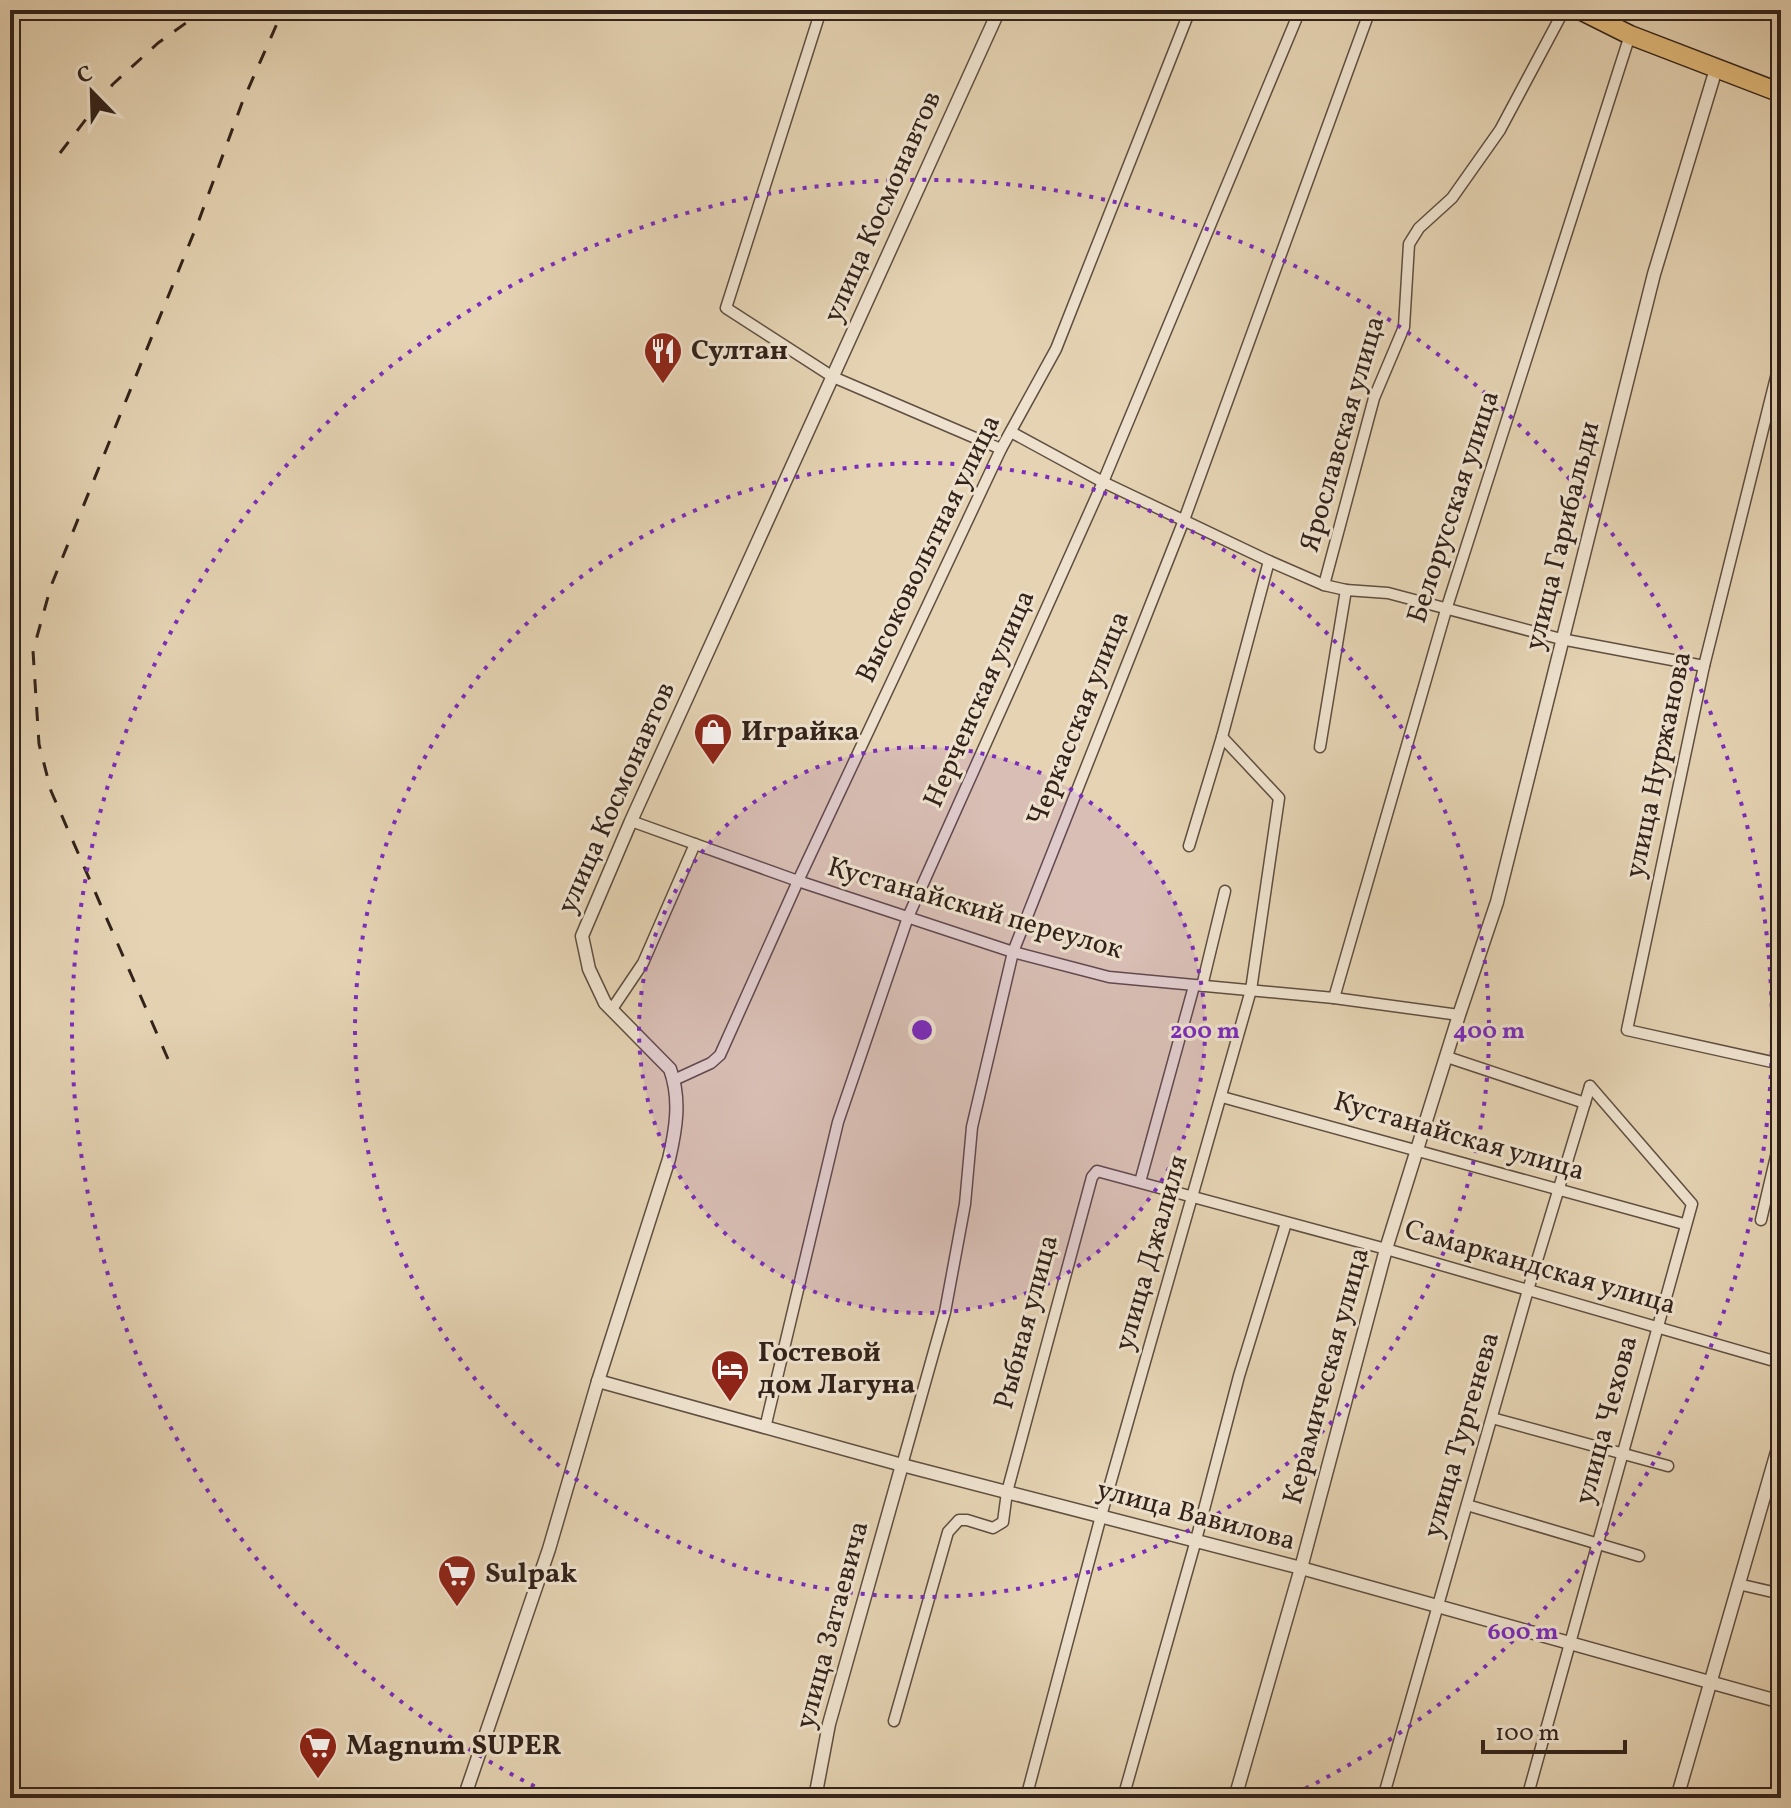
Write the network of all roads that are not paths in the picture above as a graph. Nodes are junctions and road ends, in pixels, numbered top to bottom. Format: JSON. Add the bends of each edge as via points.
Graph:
{"nodes":[{"id":1,"x":821,"y":10,"type":"edge"},
{"id":2,"x":999,"y":10,"type":"edge"},
{"id":3,"x":1190,"y":10,"type":"edge"},
{"id":4,"x":1300,"y":10,"type":"edge"},
{"id":5,"x":1370,"y":10,"type":"edge"},
{"id":6,"x":1564,"y":10,"type":"edge"},
{"id":7,"x":1580,"y":10,"type":"edge"},
{"id":8,"x":1630,"y":35,"type":"junction"},
{"id":9,"x":1781,"y":56,"type":"edge"},
{"id":10,"x":1716,"y":69,"type":"junction"},
{"id":11,"x":1778,"y":92,"type":"edge"},
{"id":12,"x":1781,"y":357,"type":"edge"},
{"id":13,"x":833,"y":377,"type":"junction"},
{"id":14,"x":1011,"y":432,"type":"junction"},
{"id":15,"x":1001,"y":449,"type":"junction"},
{"id":16,"x":1103,"y":482,"type":"junction"},
{"id":17,"x":1184,"y":520,"type":"junction"},
{"id":18,"x":1269,"y":561,"type":"junction"},
{"id":19,"x":1324,"y":585,"type":"junction"},
{"id":20,"x":1346,"y":590,"type":"junction"},
{"id":21,"x":1446,"y":610,"type":"junction"},
{"id":22,"x":1561,"y":639,"type":"junction"},
{"id":23,"x":1704,"y":666,"type":"junction"},
{"id":24,"x":1222,"y":737,"type":"junction"},
{"id":25,"x":1320,"y":747,"type":"dead end"},
{"id":26,"x":631,"y":821,"type":"junction"},
{"id":27,"x":695,"y":844,"type":"junction"},
{"id":28,"x":1189,"y":846,"type":"dead end"},
{"id":29,"x":798,"y":881,"type":"junction"},
{"id":30,"x":1225,"y":891,"type":"dead end"},
{"id":31,"x":908,"y":917,"type":"junction"},
{"id":32,"x":1013,"y":952,"type":"junction"},
{"id":33,"x":1198,"y":986,"type":"junction"},
{"id":34,"x":1251,"y":990,"type":"junction"},
{"id":35,"x":1334,"y":998,"type":"junction"},
{"id":36,"x":612,"y":1009,"type":"junction"},
{"id":37,"x":1459,"y":1015,"type":"junction"},
{"id":38,"x":1447,"y":1057,"type":"junction"},
{"id":39,"x":1781,"y":1064,"type":"edge"},
{"id":40,"x":674,"y":1080,"type":"junction"},
{"id":41,"x":1590,"y":1086,"type":"joint"},
{"id":42,"x":1222,"y":1097,"type":"junction"},
{"id":43,"x":1585,"y":1103,"type":"junction"},
{"id":44,"x":1781,"y":1135,"type":"edge"},
{"id":45,"x":1417,"y":1149,"type":"junction"},
{"id":46,"x":1100,"y":1171,"type":"joint"},
{"id":47,"x":1140,"y":1182,"type":"junction"},
{"id":48,"x":1558,"y":1191,"type":"junction"},
{"id":49,"x":1194,"y":1196,"type":"junction"},
{"id":50,"x":1761,"y":1220,"type":"dead end"},
{"id":51,"x":1286,"y":1223,"type":"junction"},
{"id":52,"x":1684,"y":1224,"type":"junction"},
{"id":53,"x":1386,"y":1249,"type":"junction"},
{"id":54,"x":1528,"y":1290,"type":"junction"},
{"id":55,"x":1657,"y":1327,"type":"junction"},
{"id":56,"x":1781,"y":1363,"type":"edge"},
{"id":57,"x":598,"y":1381,"type":"junction"},
{"id":58,"x":1492,"y":1418,"type":"junction"},
{"id":59,"x":765,"y":1428,"type":"junction"},
{"id":60,"x":1781,"y":1438,"type":"edge"},
{"id":61,"x":1622,"y":1454,"type":"junction"},
{"id":62,"x":902,"y":1465,"type":"junction"},
{"id":63,"x":1668,"y":1466,"type":"dead end"},
{"id":64,"x":1007,"y":1492,"type":"junction"},
{"id":65,"x":1467,"y":1505,"type":"junction"},
{"id":66,"x":1101,"y":1516,"type":"junction"},
{"id":67,"x":1196,"y":1540,"type":"junction"},
{"id":68,"x":1597,"y":1545,"type":"junction"},
{"id":69,"x":1639,"y":1556,"type":"dead end"},
{"id":70,"x":1301,"y":1568,"type":"junction"},
{"id":71,"x":1738,"y":1584,"type":"junction"},
{"id":72,"x":1781,"y":1594,"type":"edge"},
{"id":73,"x":1438,"y":1606,"type":"junction"},
{"id":74,"x":1571,"y":1642,"type":"junction"},
{"id":75,"x":1709,"y":1683,"type":"junction"},
{"id":76,"x":1781,"y":1702,"type":"edge"},
{"id":77,"x":894,"y":1721,"type":"dead end"},
{"id":78,"x":816,"y":1796,"type":"edge"},
{"id":79,"x":464,"y":1798,"type":"edge"},
{"id":80,"x":832,"y":1798,"type":"edge"},
{"id":81,"x":1026,"y":1798,"type":"edge"},
{"id":82,"x":1123,"y":1798,"type":"edge"},
{"id":83,"x":1235,"y":1798,"type":"edge"},
{"id":84,"x":1383,"y":1798,"type":"edge"},
{"id":85,"x":1527,"y":1798,"type":"edge"},
{"id":86,"x":1677,"y":1798,"type":"edge"}],
"edges":[{"from":1,"to":13,"type":"street","via":[[726,308]]},
{"from":2,"to":13,"type":"street","name":"улица Космонавтов"},
{"from":3,"to":14,"type":"street","name":"Высоковольтная улица","via":[[1056,349]]},
{"from":4,"to":16,"type":"street","name":"Нерченская улица"},
{"from":5,"to":17,"type":"street","name":"Черкасская улица"},
{"from":6,"to":19,"type":"street","name":"Ярославская улица","via":[[1500,130],[1452,198],[1409,244],[1404,327],[1374,398]]},
{"from":7,"to":8,"type":"highway"},
{"from":8,"to":10,"type":"highway"},
{"from":8,"to":21,"type":"street","name":"Белорусская улица"},
{"from":9,"to":11,"type":"street"},
{"from":10,"to":11,"type":"highway"},
{"from":10,"to":22,"type":"street","name":"улица Гарибальди","via":[[1654,274]]},
{"from":12,"to":23,"type":"street","name":"улица Нуржанова"},
{"from":13,"to":15,"type":"street"},
{"from":13,"to":26,"type":"street","name":"улица Космонавтов"},
{"from":14,"to":15,"type":"street","name":"Высоковольтная улица"},
{"from":14,"to":16,"type":"street"},
{"from":15,"to":29,"type":"street","name":"Высоковольтная улица"},
{"from":16,"to":17,"type":"street"},
{"from":16,"to":31,"type":"street","name":"Нерченская улица"},
{"from":17,"to":18,"type":"street"},
{"from":17,"to":32,"type":"street","name":"Черкасская улица"},
{"from":18,"to":19,"type":"street"},
{"from":18,"to":24,"type":"street","name":"Ярославская улица"},
{"from":19,"to":20,"type":"street"},
{"from":20,"to":21,"type":"street","via":[[1388,593]]},
{"from":20,"to":25,"type":"street"},
{"from":21,"to":22,"type":"street"},
{"from":21,"to":35,"type":"street","name":"Белорусская улица"},
{"from":22,"to":23,"type":"street"},
{"from":22,"to":37,"type":"street","name":"улица Гарибальди","via":[[1497,902]]},
{"from":23,"to":39,"type":"street","name":"улица Нуржанова","via":[[1627,1030]]},
{"from":24,"to":28,"type":"street","name":"Ярославская улица"},
{"from":24,"to":34,"type":"street","name":"улица Джалиля","via":[[1279,798]]},
{"from":26,"to":27,"type":"street","name":"Кустанайский переулок"},
{"from":26,"to":36,"type":"street","name":"улица Космонавтов","via":[[582,936],[589,969]]},
{"from":27,"to":29,"type":"street","name":"Кустанайский переулок"},
{"from":27,"to":36,"type":"street","via":[[643,963]]},
{"from":29,"to":31,"type":"street","name":"Кустанайский переулок"},
{"from":29,"to":40,"type":"street","name":"Высоковольтная улица","via":[[720,1055]]},
{"from":30,"to":33,"type":"street"},
{"from":31,"to":32,"type":"street","name":"Кустанайский переулок"},
{"from":31,"to":59,"type":"street","name":"Нерченская улица","via":[[838,1122]]},
{"from":32,"to":33,"type":"street","name":"Кустанайский переулок","via":[[1109,977]]},
{"from":32,"to":62,"type":"street","name":"Черкасская улица","via":[[972,1127],[965,1204],[945,1312]]},
{"from":33,"to":34,"type":"street","name":"Кустанайский переулок"},
{"from":33,"to":47,"type":"street"},
{"from":34,"to":35,"type":"street","name":"Кустанайский переулок"},
{"from":34,"to":42,"type":"street","name":"улица Джалиля"},
{"from":35,"to":37,"type":"street","name":"Кустанайский переулок"},
{"from":36,"to":40,"type":"street","name":"улица Космонавтов","via":[[670,1069]]},
{"from":37,"to":38,"type":"street","name":"Керамическая улица"},
{"from":38,"to":43,"type":"street"},
{"from":38,"to":45,"type":"street","name":"Керамическая улица"},
{"from":40,"to":57,"type":"street","via":[[678,1122],[669,1159]]},
{"from":41,"to":43,"type":"street","name":"улица Тургенева"},
{"from":41,"to":52,"type":"street","name":"улица Чехова","via":[[1692,1204]]},
{"from":42,"to":45,"type":"street","name":"Кустанайская улица"},
{"from":42,"to":49,"type":"street","name":"улица Джалиля"},
{"from":43,"to":48,"type":"street","name":"улица Тургенева"},
{"from":44,"to":50,"type":"street"},
{"from":45,"to":48,"type":"street","name":"Кустанайская улица"},
{"from":45,"to":53,"type":"street","name":"Керамическая улица"},
{"from":46,"to":47,"type":"street","name":"Самаркандская улица"},
{"from":46,"to":64,"type":"street","name":"Рыбная улица","via":[[1092,1177]]},
{"from":47,"to":49,"type":"street","name":"Самаркандская улица"},
{"from":48,"to":52,"type":"street","name":"Кустанайская улица"},
{"from":48,"to":54,"type":"street","name":"улица Тургенева"},
{"from":49,"to":51,"type":"street","name":"Самаркандская улица"},
{"from":49,"to":66,"type":"street","name":"улица Джалиля"},
{"from":51,"to":53,"type":"street","name":"Самаркандская улица"},
{"from":51,"to":67,"type":"street"},
{"from":52,"to":55,"type":"street","name":"улица Чехова"},
{"from":53,"to":54,"type":"street","name":"Самаркандская улица"},
{"from":53,"to":70,"type":"street","name":"Керамическая улица"},
{"from":54,"to":55,"type":"street","name":"Самаркандская улица"},
{"from":54,"to":58,"type":"street","name":"улица Тургенева"},
{"from":55,"to":56,"type":"street","name":"Самаркандская улица"},
{"from":55,"to":61,"type":"street","name":"улица Чехова"},
{"from":57,"to":59,"type":"street","name":"улица Вавилова"},
{"from":57,"to":79,"type":"street","via":[[549,1549]]},
{"from":58,"to":61,"type":"street"},
{"from":58,"to":65,"type":"street","name":"улица Тургенева"},
{"from":59,"to":62,"type":"street","name":"улица Вавилова"},
{"from":60,"to":71,"type":"street"},
{"from":61,"to":63,"type":"street"},
{"from":61,"to":68,"type":"street","name":"улица Чехова"},
{"from":62,"to":64,"type":"street","name":"улица Вавилова"},
{"from":62,"to":78,"type":"street","name":"улица Затаевича","via":[[829,1724]]},
{"from":64,"to":66,"type":"street","name":"улица Вавилова"},
{"from":64,"to":77,"type":"street","name":"Рыбная улица","via":[[1003,1522],[997,1527],[959,1520],[948,1532]]},
{"from":65,"to":68,"type":"street"},
{"from":65,"to":73,"type":"street","name":"улица Тургенева"},
{"from":66,"to":67,"type":"street","name":"улица Вавилова"},
{"from":66,"to":81,"type":"street","name":"улица Джалиля"},
{"from":67,"to":70,"type":"street","name":"улица Вавилова"},
{"from":67,"to":82,"type":"street"},
{"from":68,"to":69,"type":"street"},
{"from":68,"to":74,"type":"street","name":"улица Чехова"},
{"from":70,"to":73,"type":"street","name":"улица Вавилова"},
{"from":70,"to":83,"type":"street","name":"Керамическая улица"},
{"from":71,"to":72,"type":"street"},
{"from":71,"to":75,"type":"street"},
{"from":73,"to":74,"type":"street","name":"улица Вавилова"},
{"from":73,"to":84,"type":"street","name":"улица Тургенева"},
{"from":74,"to":75,"type":"street","name":"улица Вавилова"},
{"from":74,"to":85,"type":"street","name":"улица Чехова"},
{"from":75,"to":76,"type":"street","name":"улица Вавилова"},
{"from":75,"to":86,"type":"street"},
{"from":78,"to":80,"type":"street"}]}
